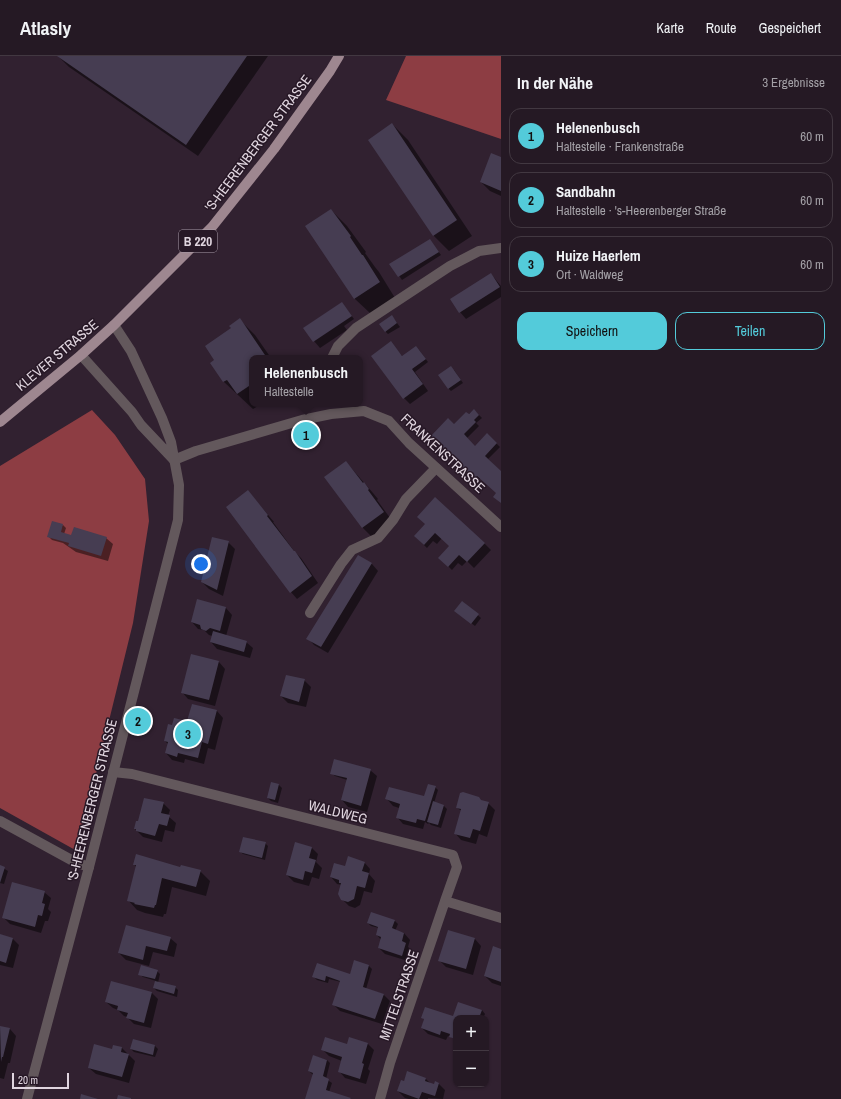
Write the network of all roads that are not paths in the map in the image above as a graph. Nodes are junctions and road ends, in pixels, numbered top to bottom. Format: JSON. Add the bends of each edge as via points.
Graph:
{"nodes":[{"id":1,"x":339,"y":56,"type":"edge"},
{"id":2,"x":501,"y":248,"type":"edge"},
{"id":3,"x":114,"y":325,"type":"junction"},
{"id":4,"x":81,"y":355,"type":"junction"},
{"id":5,"x":334,"y":355,"type":"edge"},
{"id":6,"x":331,"y":409,"type":"edge"},
{"id":7,"x":0,"y":422,"type":"edge"},
{"id":8,"x":174,"y":460,"type":"junction"},
{"id":9,"x":436,"y":468,"type":"junction"},
{"id":10,"x":501,"y":527,"type":"edge"},
{"id":11,"x":310,"y":613,"type":"dead end"},
{"id":12,"x":113,"y":772,"type":"junction"},
{"id":13,"x":0,"y":821,"type":"edge"},
{"id":14,"x":89,"y":867,"type":"junction"},
{"id":15,"x":445,"y":901,"type":"junction"},
{"id":16,"x":501,"y":918,"type":"edge"},
{"id":17,"x":27,"y":1099,"type":"edge"},
{"id":18,"x":380,"y":1099,"type":"edge"}],
"edges":[{"from":1,"to":3,"type":"main road","name":"'S-HEERENBERGER STRASSE","number":"B 220","via":[[274,149],[212,227]]},
{"from":2,"to":5,"type":"street","via":[[479,251],[450,266],[356,328],[338,346]]},
{"from":3,"to":4,"type":"main road","name":"KLEVER STRASSE","number":"B 220"},
{"from":3,"to":8,"type":"street","name":"'S-HEERENBERGER STRASSE","via":[[131,351],[162,418],[171,442]]},
{"from":4,"to":7,"type":"main road","name":"KLEVER STRASSE","number":"B 220"},
{"from":4,"to":8,"type":"street"},
{"from":6,"to":8,"type":"street","name":"FRANKENSTRASSE","via":[[302,420],[196,450]]},
{"from":6,"to":9,"type":"street","name":"FRANKENSTRASSE","via":[[364,410],[389,421]]},
{"from":8,"to":12,"type":"street","name":"'S-HEERENBERGER STRASSE","via":[[179,485],[178,520]]},
{"from":9,"to":10,"type":"street","name":"FRANKENSTRASSE"},
{"from":9,"to":11,"type":"street","via":[[406,499],[378,538],[352,550]]},
{"from":12,"to":14,"type":"street","name":"'S-HEERENBERGER STRASSE"},
{"from":12,"to":15,"type":"street","name":"WALDWEG","via":[[132,774],[453,855],[456,867]]},
{"from":13,"to":14,"type":"street"},
{"from":14,"to":17,"type":"street","name":"'S-HEERENBERGER STRASSE"},
{"from":15,"to":16,"type":"street"},
{"from":15,"to":18,"type":"street","name":"MITTELSTRASSE"}]}
